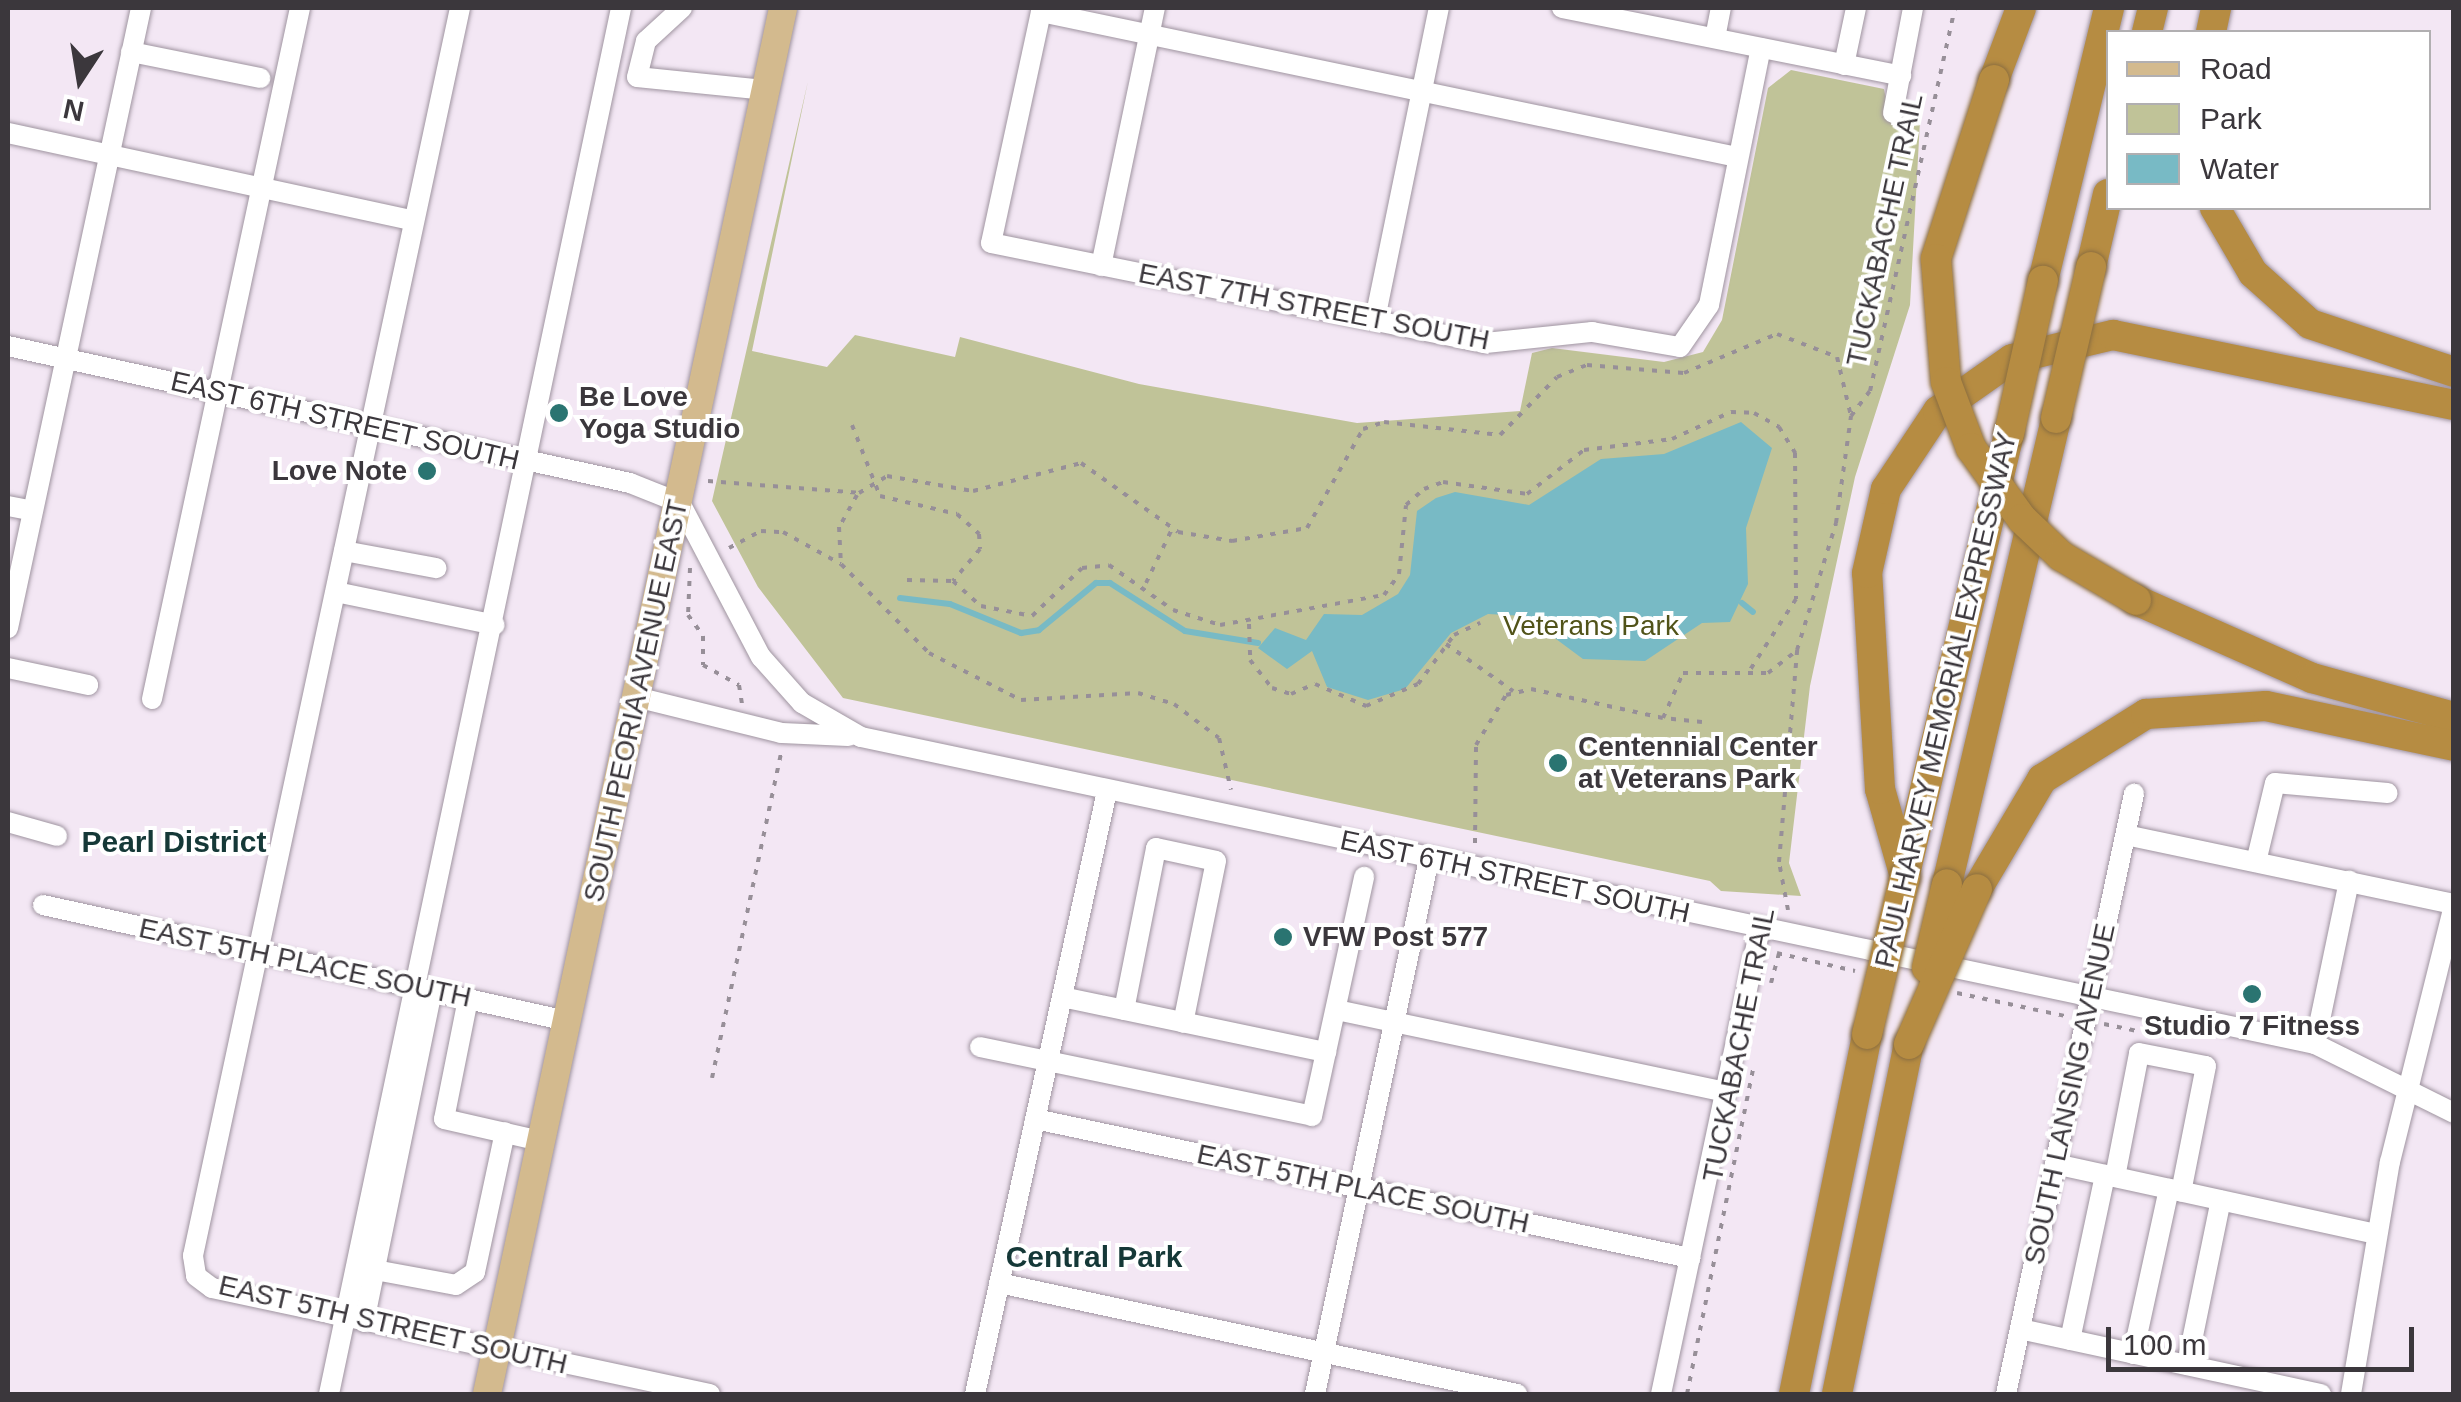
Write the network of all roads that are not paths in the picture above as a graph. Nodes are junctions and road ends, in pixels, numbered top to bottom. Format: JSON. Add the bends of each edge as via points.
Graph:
{"nodes":[{"id":1,"x":141,"y":8,"type":"edge"},
{"id":2,"x":300,"y":8,"type":"edge"},
{"id":3,"x":460,"y":8,"type":"edge"},
{"id":4,"x":620,"y":8,"type":"edge"},
{"id":5,"x":682,"y":8,"type":"edge"},
{"id":6,"x":783,"y":8,"type":"edge"},
{"id":7,"x":1155,"y":8,"type":"edge"},
{"id":8,"x":1439,"y":8,"type":"edge"},
{"id":9,"x":1562,"y":8,"type":"edge"},
{"id":10,"x":1722,"y":8,"type":"edge"},
{"id":11,"x":1856,"y":8,"type":"edge"},
{"id":12,"x":1913,"y":8,"type":"edge"},
{"id":13,"x":2021,"y":8,"type":"edge"},
{"id":14,"x":2109,"y":8,"type":"edge"},
{"id":15,"x":1149,"y":35,"type":"junction"},
{"id":16,"x":1715,"y":38,"type":"junction"},
{"id":17,"x":1761,"y":48,"type":"junction"},
{"id":18,"x":132,"y":52,"type":"junction"},
{"id":19,"x":1844,"y":65,"type":"junction"},
{"id":20,"x":1901,"y":76,"type":"junction"},
{"id":21,"x":260,"y":78,"type":"dead end"},
{"id":22,"x":766,"y":90,"type":"junction"},
{"id":23,"x":1422,"y":92,"type":"junction"},
{"id":24,"x":1893,"y":113,"type":"dead end"},
{"id":25,"x":8,"y":133,"type":"edge"},
{"id":26,"x":108,"y":156,"type":"junction"},
{"id":27,"x":1738,"y":157,"type":"junction"},
{"id":28,"x":262,"y":187,"type":"junction"},
{"id":29,"x":2106,"y":203,"type":"edge"},
{"id":30,"x":2216,"y":210,"type":"edge"},
{"id":31,"x":414,"y":221,"type":"junction"},
{"id":32,"x":1101,"y":266,"type":"junction"},
{"id":33,"x":1375,"y":319,"type":"junction"},
{"id":34,"x":8,"y":346,"type":"edge"},
{"id":35,"x":64,"y":358,"type":"junction"},
{"id":36,"x":2454,"y":372,"type":"edge"},
{"id":37,"x":219,"y":393,"type":"junction"},
{"id":38,"x":2454,"y":405,"type":"edge"},
{"id":39,"x":370,"y":426,"type":"junction"},
{"id":40,"x":527,"y":461,"type":"junction"},
{"id":41,"x":680,"y":502,"type":"junction"},
{"id":42,"x":8,"y":506,"type":"edge"},
{"id":43,"x":33,"y":511,"type":"junction"},
{"id":44,"x":344,"y":551,"type":"junction"},
{"id":45,"x":436,"y":568,"type":"dead end"},
{"id":46,"x":336,"y":592,"type":"junction"},
{"id":47,"x":496,"y":625,"type":"junction"},
{"id":48,"x":8,"y":628,"type":"edge"},
{"id":49,"x":8,"y":668,"type":"edge"},
{"id":50,"x":88,"y":685,"type":"dead end"},
{"id":51,"x":636,"y":697,"type":"junction"},
{"id":52,"x":152,"y":699,"type":"dead end"},
{"id":53,"x":2454,"y":717,"type":"edge"},
{"id":54,"x":861,"y":737,"type":"junction"},
{"id":55,"x":2454,"y":746,"type":"edge"},
{"id":56,"x":1107,"y":790,"type":"junction"},
{"id":57,"x":2134,"y":794,"type":"dead end"},
{"id":58,"x":2388,"y":794,"type":"dead end"},
{"id":59,"x":8,"y":822,"type":"edge"},
{"id":60,"x":2126,"y":835,"type":"junction"},
{"id":61,"x":57,"y":836,"type":"dead end"},
{"id":62,"x":1430,"y":859,"type":"junction"},
{"id":63,"x":2256,"y":862,"type":"junction"},
{"id":64,"x":1364,"y":877,"type":"dead end"},
{"id":65,"x":1904,"y":877,"type":"junction"},
{"id":66,"x":2348,"y":881,"type":"junction"},
{"id":67,"x":1962,"y":886,"type":"junction"},
{"id":68,"x":43,"y":905,"type":"dead end"},
{"id":69,"x":2454,"y":905,"type":"edge"},
{"id":70,"x":1766,"y":920,"type":"junction"},
{"id":71,"x":260,"y":954,"type":"junction"},
{"id":72,"x":423,"y":989,"type":"junction"},
{"id":73,"x":1062,"y":997,"type":"junction"},
{"id":74,"x":2090,"y":997,"type":"junction"},
{"id":75,"x":468,"y":999,"type":"junction"},
{"id":76,"x":1124,"y":1010,"type":"junction"},
{"id":77,"x":1336,"y":1010,"type":"junction"},
{"id":78,"x":567,"y":1021,"type":"junction"},
{"id":79,"x":1183,"y":1023,"type":"junction"},
{"id":80,"x":1394,"y":1025,"type":"junction"},
{"id":81,"x":2315,"y":1044,"type":"junction"},
{"id":82,"x":980,"y":1047,"type":"dead end"},
{"id":83,"x":1326,"y":1052,"type":"junction"},
{"id":84,"x":1048,"y":1061,"type":"junction"},
{"id":85,"x":1725,"y":1092,"type":"junction"},
{"id":86,"x":2413,"y":1092,"type":"junction"},
{"id":87,"x":2454,"y":1113,"type":"edge"},
{"id":88,"x":1035,"y":1119,"type":"junction"},
{"id":89,"x":505,"y":1132,"type":"junction"},
{"id":90,"x":541,"y":1140,"type":"junction"},
{"id":91,"x":2055,"y":1164,"type":"junction"},
{"id":92,"x":2110,"y":1176,"type":"junction"},
{"id":93,"x":1359,"y":1189,"type":"junction"},
{"id":94,"x":2175,"y":1191,"type":"junction"},
{"id":95,"x":2221,"y":1200,"type":"junction"},
{"id":96,"x":2376,"y":1234,"type":"junction"},
{"id":97,"x":1690,"y":1258,"type":"junction"},
{"id":98,"x":375,"y":1270,"type":"junction"},
{"id":99,"x":475,"y":1272,"type":"junction"},
{"id":100,"x":512,"y":1279,"type":"junction"},
{"id":101,"x":999,"y":1283,"type":"junction"},
{"id":102,"x":354,"y":1320,"type":"junction"},
{"id":103,"x":2020,"y":1329,"type":"junction"},
{"id":104,"x":2070,"y":1340,"type":"junction"},
{"id":105,"x":498,"y":1350,"type":"junction"},
{"id":106,"x":1324,"y":1353,"type":"junction"},
{"id":107,"x":2133,"y":1354,"type":"junction"},
{"id":108,"x":2186,"y":1365,"type":"junction"},
{"id":109,"x":329,"y":1394,"type":"edge"},
{"id":110,"x":488,"y":1394,"type":"edge"},
{"id":111,"x":710,"y":1394,"type":"edge"},
{"id":112,"x":975,"y":1394,"type":"edge"},
{"id":113,"x":1315,"y":1394,"type":"edge"},
{"id":114,"x":1517,"y":1394,"type":"edge"},
{"id":115,"x":1661,"y":1394,"type":"edge"},
{"id":116,"x":1794,"y":1394,"type":"edge"},
{"id":117,"x":1837,"y":1394,"type":"edge"},
{"id":118,"x":2006,"y":1394,"type":"edge"},
{"id":119,"x":2321,"y":1394,"type":"edge"},
{"id":120,"x":2351,"y":1394,"type":"edge"}],
"edges":[{"from":1,"to":18,"type":"street"},
{"from":2,"to":28,"type":"street"},
{"from":3,"to":31,"type":"street"},
{"from":4,"to":40,"type":"street"},
{"from":5,"to":22,"type":"street","via":[[646,42],[636,77]]},
{"from":6,"to":22,"type":"main road","name":"SOUTH PEORIA AVENUE EAST"},
{"from":7,"to":15,"type":"street"},
{"from":8,"to":23,"type":"street"},
{"from":9,"to":16,"type":"street"},
{"from":10,"to":16,"type":"street"},
{"from":11,"to":19,"type":"street"},
{"from":12,"to":20,"type":"street"},
{"from":13,"to":53,"type":"highway","bridge":true,"via":[[1936,258],[1946,382],[1976,458],[2022,519],[2061,556],[2136,600],[2312,678]]},
{"from":14,"to":65,"type":"highway","name":"PAUL HARVEY MEMORIAL EXPRESSWAY","bridge":true},
{"from":15,"to":23,"type":"street"},
{"from":15,"to":32,"type":"street"},
{"from":15,"to":32,"type":"street","name":"EAST 7TH STREET SOUTH","via":[[1041,12],[991,244]]},
{"from":16,"to":17,"type":"street"},
{"from":17,"to":19,"type":"street"},
{"from":17,"to":27,"type":"street"},
{"from":18,"to":21,"type":"street"},
{"from":18,"to":26,"type":"street"},
{"from":19,"to":20,"type":"street"},
{"from":20,"to":24,"type":"street"},
{"from":22,"to":41,"type":"main road","name":"SOUTH PEORIA AVENUE EAST"},
{"from":23,"to":27,"type":"street"},
{"from":23,"to":33,"type":"street"},
{"from":25,"to":26,"type":"street"},
{"from":26,"to":28,"type":"street"},
{"from":26,"to":35,"type":"street"},
{"from":27,"to":33,"type":"street","name":"EAST 7TH STREET SOUTH","via":[[1694,338],[1662,348],[1564,332],[1509,345]]},
{"from":28,"to":31,"type":"street"},
{"from":28,"to":37,"type":"street"},
{"from":29,"to":67,"type":"highway","name":"PAUL HARVEY MEMORIAL EXPRESSWAY","bridge":true},
{"from":30,"to":36,"type":"highway","via":[[2253,273],[2310,324]]},
{"from":31,"to":39,"type":"street"},
{"from":32,"to":33,"type":"street","name":"EAST 7TH STREET SOUTH"},
{"from":34,"to":35,"type":"street","name":"EAST 6TH STREET SOUTH"},
{"from":35,"to":37,"type":"street","name":"EAST 6TH STREET SOUTH"},
{"from":35,"to":43,"type":"street"},
{"from":37,"to":39,"type":"street","name":"EAST 6TH STREET SOUTH"},
{"from":37,"to":52,"type":"street"},
{"from":38,"to":65,"type":"highway","via":[[2113,335],[2012,359],[1938,411],[1886,489],[1867,573],[1880,789]]},
{"from":39,"to":40,"type":"street","name":"EAST 6TH STREET SOUTH"},
{"from":39,"to":44,"type":"street"},
{"from":40,"to":41,"type":"street","name":"EAST 6TH STREET SOUTH"},
{"from":40,"to":47,"type":"street"},
{"from":41,"to":51,"type":"main road","name":"SOUTH PEORIA AVENUE EAST"},
{"from":41,"to":54,"type":"street","name":"EAST 6TH STREET SOUTH","via":[[761,657],[802,703]]},
{"from":42,"to":43,"type":"street"},
{"from":43,"to":48,"type":"street"},
{"from":44,"to":45,"type":"street"},
{"from":44,"to":46,"type":"street"},
{"from":46,"to":47,"type":"street"},
{"from":46,"to":71,"type":"street"},
{"from":47,"to":72,"type":"street"},
{"from":49,"to":50,"type":"street"},
{"from":51,"to":54,"type":"street","via":[[781,733]]},
{"from":51,"to":78,"type":"main road","name":"SOUTH PEORIA AVENUE EAST"},
{"from":54,"to":56,"type":"street","name":"EAST 6TH STREET SOUTH"},
{"from":55,"to":67,"type":"highway","via":[[2266,706],[2146,714],[2042,779]]},
{"from":56,"to":62,"type":"street","name":"EAST 6TH STREET SOUTH"},
{"from":56,"to":73,"type":"street"},
{"from":57,"to":60,"type":"street","name":"SOUTH LANSING AVENUE"},
{"from":58,"to":63,"type":"street","via":[[2274,783]]},
{"from":59,"to":61,"type":"street"},
{"from":60,"to":63,"type":"street"},
{"from":60,"to":74,"type":"street","name":"SOUTH LANSING AVENUE"},
{"from":62,"to":70,"type":"street","name":"EAST 6TH STREET SOUTH"},
{"from":62,"to":80,"type":"street"},
{"from":63,"to":66,"type":"street"},
{"from":64,"to":77,"type":"street"},
{"from":65,"to":116,"type":"highway","name":"PAUL HARVEY MEMORIAL EXPRESSWAY","bridge":true},
{"from":66,"to":69,"type":"street"},
{"from":66,"to":81,"type":"street"},
{"from":67,"to":117,"type":"highway","bridge":true,"via":[[1909,1044]]},
{"from":68,"to":71,"type":"street","name":"EAST 5TH PLACE SOUTH"},
{"from":69,"to":86,"type":"street"},
{"from":70,"to":74,"type":"street","name":"EAST 6TH STREET SOUTH","via":[[1783,934]]},
{"from":70,"to":85,"type":"street"},
{"from":71,"to":72,"type":"street","name":"EAST 5TH PLACE SOUTH"},
{"from":71,"to":102,"type":"street","name":"EAST 5TH STREET SOUTH","via":[[196,1276],[212,1288]]},
{"from":72,"to":75,"type":"street","name":"EAST 5TH PLACE SOUTH"},
{"from":72,"to":98,"type":"street"},
{"from":72,"to":102,"type":"street"},
{"from":73,"to":76,"type":"street"},
{"from":73,"to":84,"type":"street"},
{"from":74,"to":81,"type":"street","name":"EAST 6TH STREET SOUTH"},
{"from":74,"to":91,"type":"street","name":"SOUTH LANSING AVENUE"},
{"from":75,"to":78,"type":"street","name":"EAST 5TH PLACE SOUTH"},
{"from":75,"to":89,"type":"street","via":[[444,1119]]},
{"from":76,"to":79,"type":"street"},
{"from":76,"to":79,"type":"street","via":[[1156,848],[1216,861]]},
{"from":77,"to":80,"type":"street"},
{"from":77,"to":83,"type":"street"},
{"from":78,"to":90,"type":"main road","name":"SOUTH PEORIA AVENUE EAST"},
{"from":79,"to":83,"type":"street"},
{"from":80,"to":85,"type":"street"},
{"from":80,"to":93,"type":"street"},
{"from":81,"to":86,"type":"street","name":"EAST 6TH STREET SOUTH"},
{"from":82,"to":84,"type":"street"},
{"from":83,"to":84,"type":"street","via":[[1312,1116]]},
{"from":84,"to":88,"type":"street"},
{"from":85,"to":97,"type":"street"},
{"from":86,"to":87,"type":"street","name":"EAST 6TH STREET SOUTH"},
{"from":86,"to":96,"type":"street"},
{"from":88,"to":93,"type":"street","name":"EAST 5TH PLACE SOUTH"},
{"from":88,"to":101,"type":"street"},
{"from":89,"to":90,"type":"street"},
{"from":89,"to":99,"type":"street"},
{"from":90,"to":100,"type":"main road","name":"SOUTH PEORIA AVENUE EAST"},
{"from":91,"to":92,"type":"street"},
{"from":91,"to":103,"type":"street","name":"SOUTH LANSING AVENUE"},
{"from":92,"to":94,"type":"street"},
{"from":92,"to":94,"type":"street","via":[[2140,1053],[2206,1066]]},
{"from":92,"to":104,"type":"street"},
{"from":93,"to":97,"type":"street","name":"EAST 5TH PLACE SOUTH"},
{"from":93,"to":106,"type":"street"},
{"from":94,"to":95,"type":"street"},
{"from":94,"to":107,"type":"street"},
{"from":95,"to":96,"type":"street"},
{"from":95,"to":108,"type":"street"},
{"from":96,"to":120,"type":"street"},
{"from":97,"to":115,"type":"street"},
{"from":98,"to":99,"type":"street","via":[[456,1285]]},
{"from":98,"to":102,"type":"street"},
{"from":99,"to":100,"type":"street"},
{"from":100,"to":105,"type":"main road","name":"SOUTH PEORIA AVENUE EAST"},
{"from":101,"to":106,"type":"street"},
{"from":101,"to":112,"type":"street"},
{"from":102,"to":105,"type":"street","name":"EAST 5TH STREET SOUTH"},
{"from":102,"to":109,"type":"street"},
{"from":103,"to":104,"type":"street"},
{"from":103,"to":118,"type":"street","name":"SOUTH LANSING AVENUE"},
{"from":104,"to":107,"type":"street"},
{"from":105,"to":110,"type":"main road","name":"SOUTH PEORIA AVENUE EAST"},
{"from":105,"to":111,"type":"street","name":"EAST 5TH STREET SOUTH"},
{"from":106,"to":113,"type":"street"},
{"from":106,"to":114,"type":"street"},
{"from":107,"to":108,"type":"street"},
{"from":108,"to":119,"type":"street"}]}
